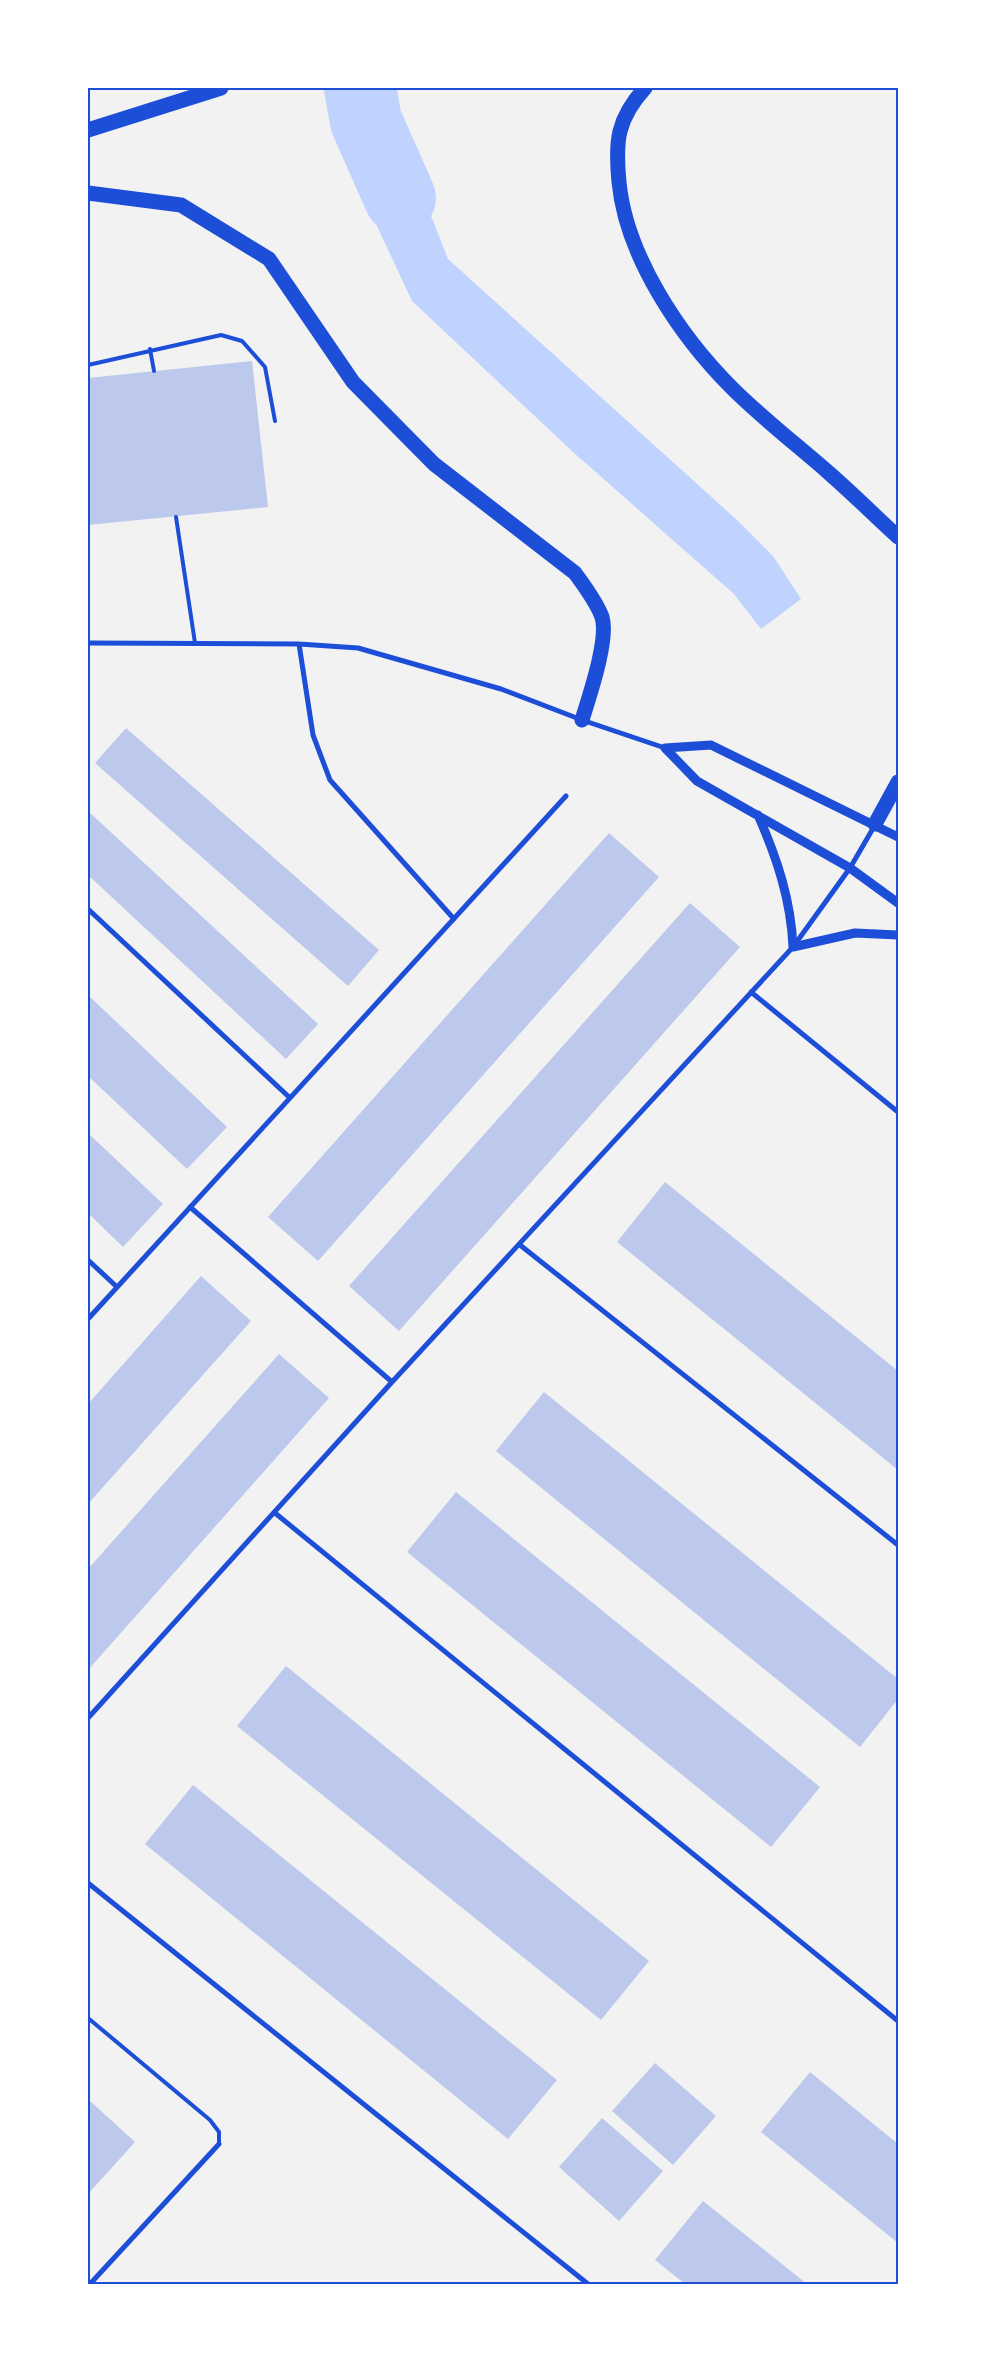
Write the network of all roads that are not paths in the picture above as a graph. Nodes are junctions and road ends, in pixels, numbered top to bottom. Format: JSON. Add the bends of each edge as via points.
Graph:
{"nodes":[{"id":1,"x":222,"y":88,"type":"edge"},
{"id":2,"x":645,"y":88,"type":"edge"},
{"id":3,"x":88,"y":130,"type":"edge"},
{"id":4,"x":88,"y":193,"type":"edge"},
{"id":5,"x":150,"y":349,"type":"junction"},
{"id":6,"x":88,"y":365,"type":"edge"},
{"id":7,"x":154,"y":371,"type":"dead end"},
{"id":8,"x":275,"y":420,"type":"dead end"},
{"id":9,"x":176,"y":517,"type":"dead end"},
{"id":10,"x":898,"y":537,"type":"edge"},
{"id":11,"x":88,"y":642,"type":"edge"},
{"id":12,"x":195,"y":643,"type":"junction"},
{"id":13,"x":300,"y":644,"type":"junction"},
{"id":14,"x":582,"y":720,"type":"junction"},
{"id":15,"x":665,"y":748,"type":"junction"},
{"id":16,"x":898,"y":782,"type":"edge"},
{"id":17,"x":566,"y":796,"type":"dead end"},
{"id":18,"x":758,"y":815,"type":"junction"},
{"id":19,"x":875,"y":824,"type":"junction"},
{"id":20,"x":898,"y":837,"type":"edge"},
{"id":21,"x":850,"y":868,"type":"junction"},
{"id":22,"x":898,"y":903,"type":"edge"},
{"id":23,"x":88,"y":910,"type":"edge"},
{"id":24,"x":454,"y":919,"type":"junction"},
{"id":25,"x":898,"y":935,"type":"edge"},
{"id":26,"x":793,"y":947,"type":"junction"},
{"id":27,"x":751,"y":992,"type":"junction"},
{"id":28,"x":289,"y":1098,"type":"junction"},
{"id":29,"x":898,"y":1112,"type":"edge"},
{"id":30,"x":190,"y":1208,"type":"junction"},
{"id":31,"x":520,"y":1245,"type":"junction"},
{"id":32,"x":88,"y":1260,"type":"edge"},
{"id":33,"x":117,"y":1287,"type":"junction"},
{"id":34,"x":88,"y":1319,"type":"edge"},
{"id":35,"x":392,"y":1382,"type":"junction"},
{"id":36,"x":275,"y":1513,"type":"junction"},
{"id":37,"x":898,"y":1545,"type":"edge"},
{"id":38,"x":88,"y":1718,"type":"edge"},
{"id":39,"x":88,"y":1883,"type":"edge"},
{"id":40,"x":88,"y":2018,"type":"edge"},
{"id":41,"x":898,"y":2021,"type":"edge"},
{"id":42,"x":219,"y":2144,"type":"joint"},
{"id":43,"x":90,"y":2284,"type":"edge"},
{"id":44,"x":588,"y":2284,"type":"edge"}],
"edges":[{"from":1,"to":3,"type":"highway"},
{"from":2,"to":10,"type":"highway","via":[[630,104],[620,128],[617,157],[620,199],[640,261],[654,286],[680,325],[732,388]]},
{"from":4,"to":14,"type":"highway","via":[[181,205],[269,260],[353,382],[434,464],[575,573],[602,618],[601,653]]},
{"from":5,"to":6,"type":"lane"},
{"from":5,"to":7,"type":"lane"},
{"from":5,"to":8,"type":"lane","via":[[220,335],[242,341],[265,367]]},
{"from":9,"to":12,"type":"lane"},
{"from":11,"to":12,"type":"street"},
{"from":12,"to":13,"type":"street"},
{"from":13,"to":14,"type":"street","via":[[358,648],[500,689]]},
{"from":13,"to":24,"type":"street","via":[[313,735],[330,780]]},
{"from":14,"to":15,"type":"street"},
{"from":15,"to":18,"type":"street","via":[[697,781]]},
{"from":15,"to":19,"type":"street","via":[[711,744]]},
{"from":16,"to":19,"type":"highway"},
{"from":17,"to":24,"type":"street"},
{"from":18,"to":21,"type":"street"},
{"from":18,"to":26,"type":"street","via":[[784,882],[792,918]]},
{"from":19,"to":20,"type":"street"},
{"from":19,"to":21,"type":"street"},
{"from":21,"to":22,"type":"street"},
{"from":21,"to":26,"type":"street"},
{"from":23,"to":28,"type":"street"},
{"from":24,"to":28,"type":"street"},
{"from":25,"to":26,"type":"street","via":[[854,933]]},
{"from":26,"to":27,"type":"street"},
{"from":27,"to":29,"type":"street"},
{"from":27,"to":31,"type":"street"},
{"from":28,"to":30,"type":"street"},
{"from":30,"to":33,"type":"street"},
{"from":30,"to":35,"type":"street"},
{"from":31,"to":35,"type":"street"},
{"from":31,"to":37,"type":"street"},
{"from":32,"to":33,"type":"street"},
{"from":33,"to":34,"type":"street"},
{"from":35,"to":36,"type":"street"},
{"from":36,"to":38,"type":"street"},
{"from":36,"to":41,"type":"street"},
{"from":39,"to":44,"type":"street"},
{"from":40,"to":42,"type":"lane","via":[[210,2120],[219,2132]]},
{"from":42,"to":43,"type":"street"}]}
